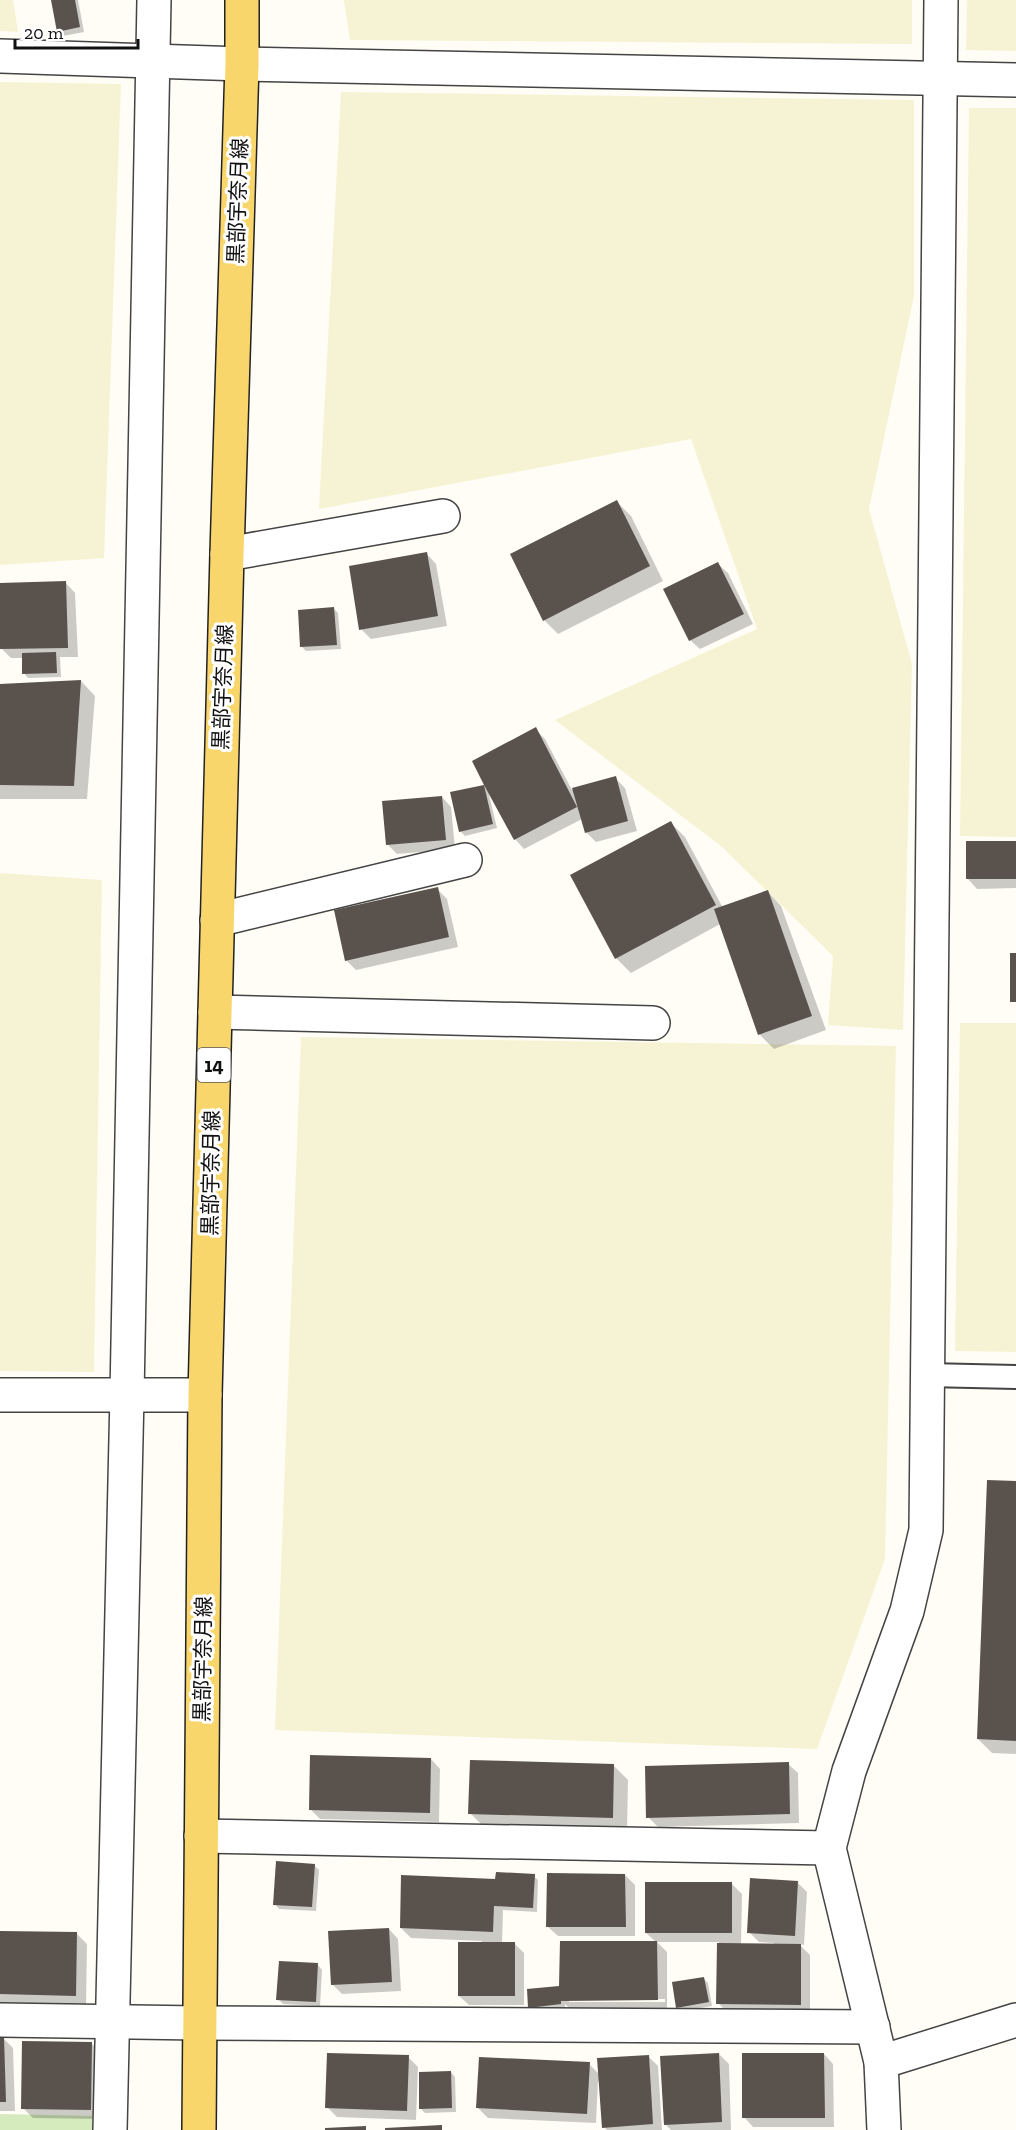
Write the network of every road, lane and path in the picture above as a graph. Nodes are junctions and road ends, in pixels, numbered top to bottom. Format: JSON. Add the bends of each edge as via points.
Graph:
{"nodes":[{"id":1,"x":154,"y":0,"type":"edge"},
{"id":2,"x":242,"y":0,"type":"edge"},
{"id":3,"x":940,"y":0,"type":"edge"},
{"id":4,"x":0,"y":56,"type":"edge"},
{"id":5,"x":153,"y":59,"type":"junction"},
{"id":6,"x":242,"y":64,"type":"junction"},
{"id":7,"x":939,"y":79,"type":"junction"},
{"id":8,"x":1016,"y":80,"type":"edge"},
{"id":9,"x":443,"y":516,"type":"dead end"},
{"id":10,"x":227,"y":554,"type":"junction"},
{"id":11,"x":465,"y":860,"type":"dead end"},
{"id":12,"x":217,"y":920,"type":"junction"},
{"id":13,"x":215,"y":1012,"type":"junction"},
{"id":14,"x":654,"y":1023,"type":"dead end"},
{"id":15,"x":927,"y":1375,"type":"junction"},
{"id":16,"x":1016,"y":1377,"type":"edge"},
{"id":17,"x":0,"y":1395,"type":"edge"},
{"id":18,"x":127,"y":1395,"type":"junction"},
{"id":19,"x":206,"y":1395,"type":"junction"},
{"id":20,"x":201,"y":1836,"type":"junction"},
{"id":21,"x":829,"y":1848,"type":"junction"},
{"id":22,"x":0,"y":2020,"type":"edge"},
{"id":23,"x":1016,"y":2020,"type":"edge"},
{"id":24,"x":112,"y":2022,"type":"junction"},
{"id":25,"x":200,"y":2023,"type":"junction"},
{"id":26,"x":873,"y":2027,"type":"junction"},
{"id":27,"x":881,"y":2062,"type":"junction"},
{"id":28,"x":110,"y":2130,"type":"edge"},
{"id":29,"x":199,"y":2130,"type":"edge"},
{"id":30,"x":884,"y":2130,"type":"edge"}],
"edges":[{"from":1,"to":5,"type":"street"},
{"from":2,"to":6,"type":"main road","name":"黒部宇奈月線","number":"14"},
{"from":3,"to":7,"type":"street"},
{"from":4,"to":5,"type":"street"},
{"from":5,"to":6,"type":"street"},
{"from":5,"to":18,"type":"street"},
{"from":6,"to":7,"type":"street"},
{"from":6,"to":10,"type":"main road","name":"黒部宇奈月線","number":"14"},
{"from":7,"to":8,"type":"street"},
{"from":7,"to":15,"type":"street"},
{"from":9,"to":10,"type":"street"},
{"from":10,"to":12,"type":"main road","name":"黒部宇奈月線","number":"14"},
{"from":11,"to":12,"type":"street"},
{"from":12,"to":13,"type":"main road","name":"黒部宇奈月線","number":"14"},
{"from":13,"to":14,"type":"street"},
{"from":13,"to":19,"type":"main road","name":"黒部宇奈月線","number":"14"},
{"from":15,"to":16,"type":"lane"},
{"from":15,"to":21,"type":"street","via":[[926,1530],[907,1611],[849,1771]]},
{"from":17,"to":18,"type":"street"},
{"from":18,"to":19,"type":"street"},
{"from":18,"to":24,"type":"street"},
{"from":19,"to":20,"type":"main road","name":"黒部宇奈月線","number":"14"},
{"from":20,"to":21,"type":"street"},
{"from":20,"to":25,"type":"main road","name":"黒部宇奈月線","number":"14"},
{"from":21,"to":26,"type":"street"},
{"from":22,"to":24,"type":"street"},
{"from":23,"to":27,"type":"street"},
{"from":24,"to":25,"type":"street"},
{"from":24,"to":28,"type":"street"},
{"from":25,"to":26,"type":"street"},
{"from":25,"to":29,"type":"main road","name":"黒部宇奈月線","number":"14"},
{"from":26,"to":27,"type":"street"},
{"from":27,"to":30,"type":"street"}]}
